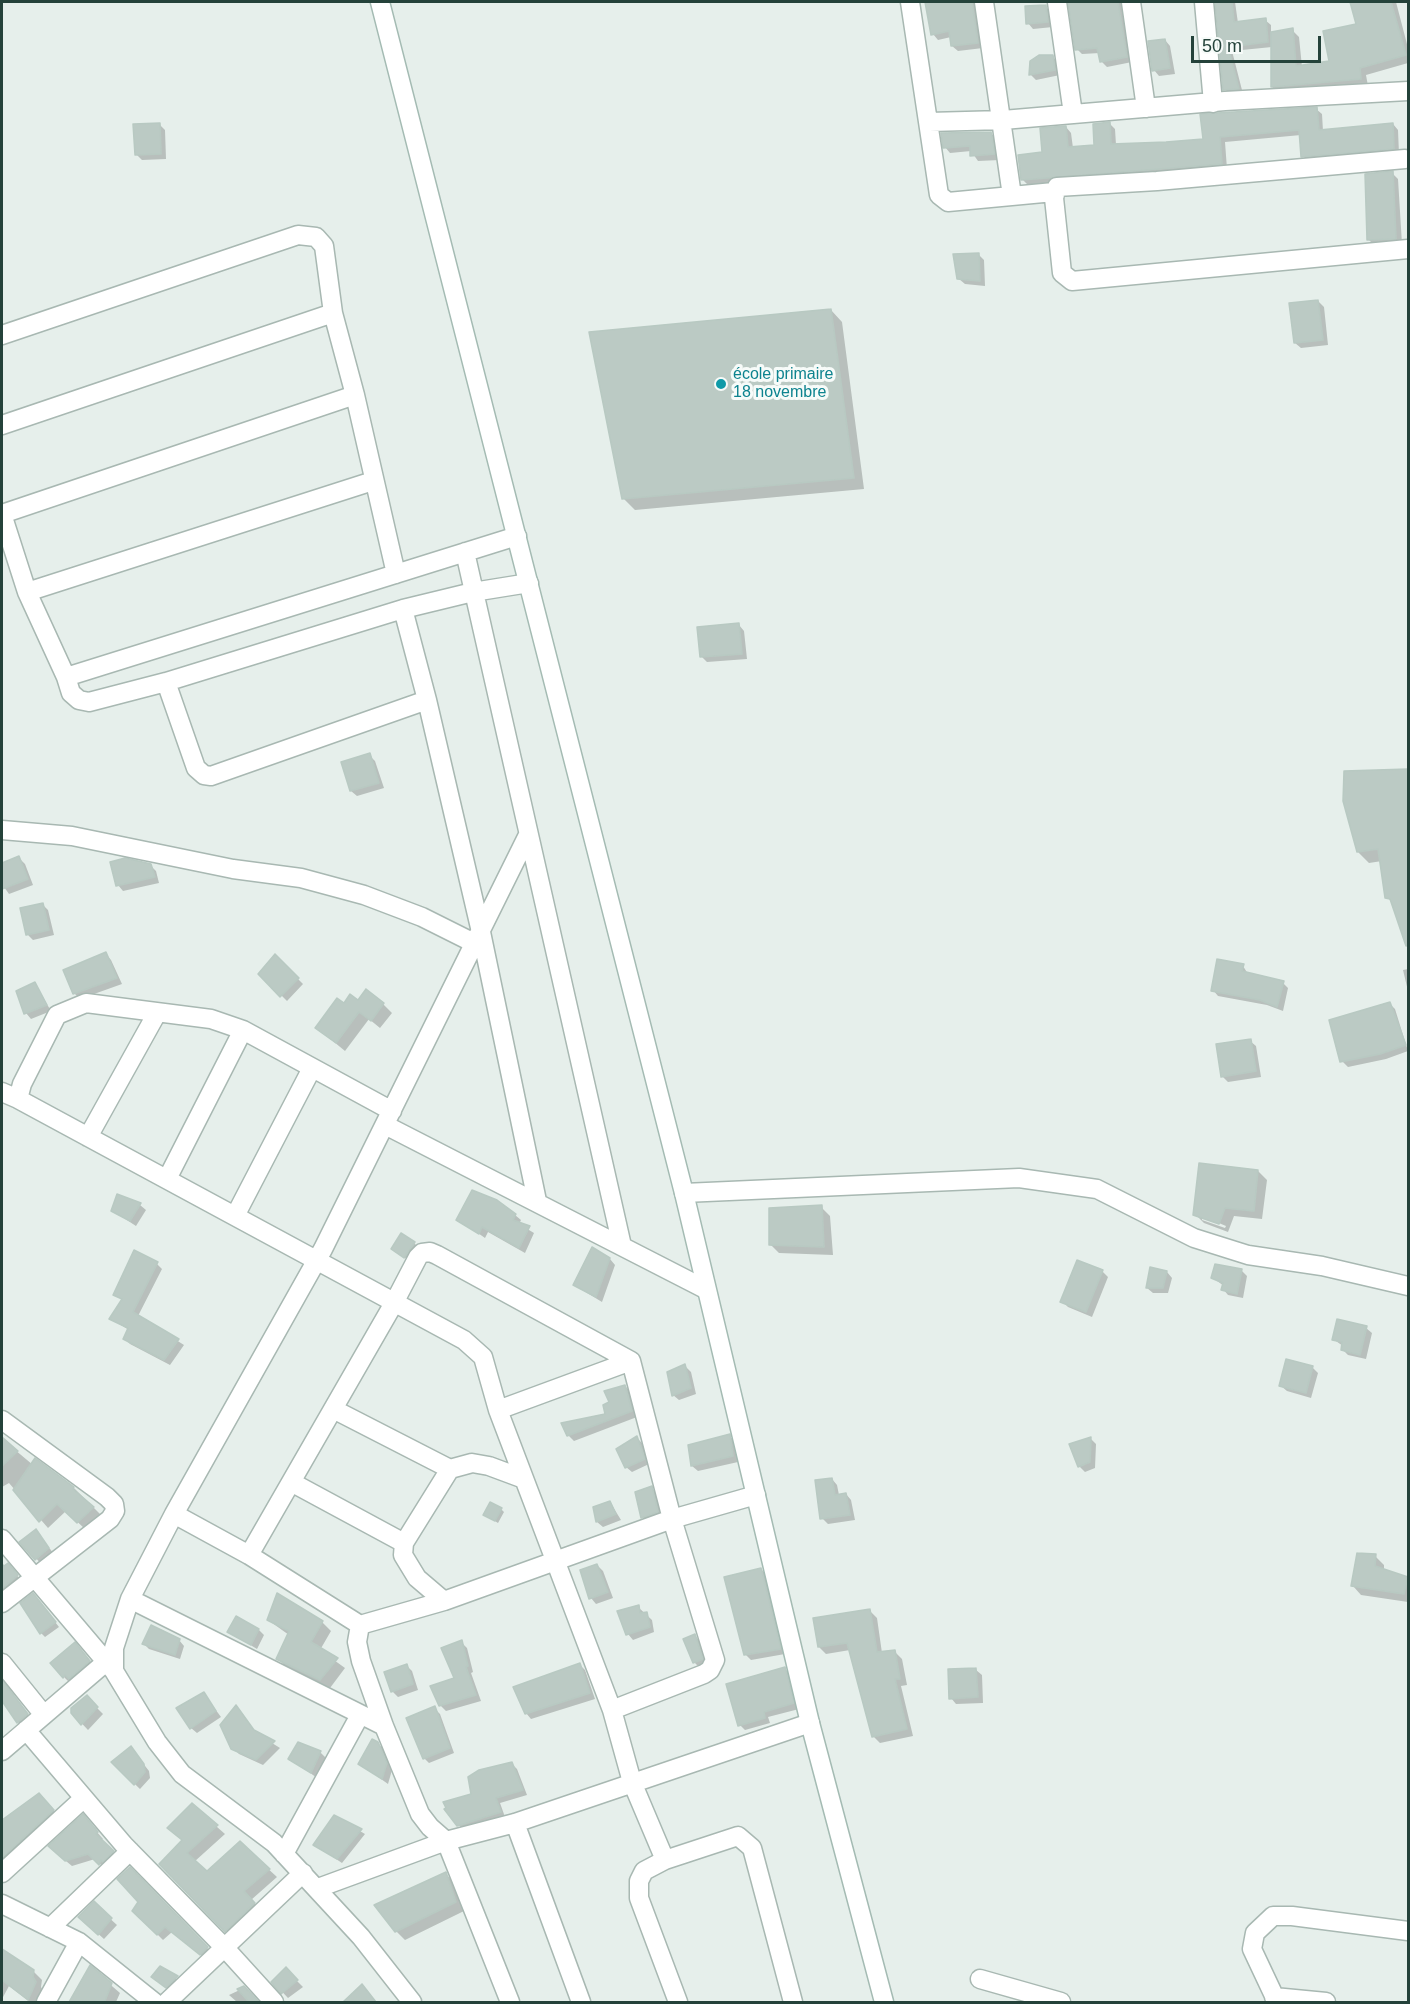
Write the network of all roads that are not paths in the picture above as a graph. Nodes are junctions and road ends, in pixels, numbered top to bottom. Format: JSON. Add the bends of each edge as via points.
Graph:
{"nodes":[{"id":1,"x":380,"y":2,"type":"edge"},
{"id":2,"x":910,"y":2,"type":"edge"},
{"id":3,"x":984,"y":2,"type":"edge"},
{"id":4,"x":1057,"y":2,"type":"edge"},
{"id":5,"x":1131,"y":2,"type":"edge"},
{"id":6,"x":1204,"y":2,"type":"edge"},
{"id":7,"x":1408,"y":91,"type":"edge"},
{"id":8,"x":1213,"y":103,"type":"junction"},
{"id":9,"x":1146,"y":108,"type":"junction"},
{"id":10,"x":1073,"y":114,"type":"junction"},
{"id":11,"x":1003,"y":120,"type":"junction"},
{"id":12,"x":929,"y":122,"type":"junction"},
{"id":13,"x":1405,"y":159,"type":"dead end"},
{"id":14,"x":1054,"y":192,"type":"junction"},
{"id":15,"x":1012,"y":196,"type":"junction"},
{"id":16,"x":1408,"y":249,"type":"edge"},
{"id":17,"x":333,"y":314,"type":"junction"},
{"id":18,"x":2,"y":334,"type":"edge"},
{"id":19,"x":355,"y":395,"type":"junction"},
{"id":20,"x":2,"y":425,"type":"edge"},
{"id":21,"x":373,"y":481,"type":"junction"},
{"id":22,"x":2,"y":514,"type":"edge"},
{"id":23,"x":517,"y":536,"type":"junction"},
{"id":24,"x":465,"y":552,"type":"junction"},
{"id":25,"x":396,"y":574,"type":"junction"},
{"id":26,"x":529,"y":584,"type":"junction"},
{"id":27,"x":27,"y":592,"type":"junction"},
{"id":28,"x":473,"y":592,"type":"junction"},
{"id":29,"x":403,"y":609,"type":"junction"},
{"id":30,"x":66,"y":677,"type":"junction"},
{"id":31,"x":166,"y":682,"type":"junction"},
{"id":32,"x":427,"y":700,"type":"junction"},
{"id":33,"x":2,"y":830,"type":"edge"},
{"id":34,"x":528,"y":835,"type":"junction"},
{"id":35,"x":478,"y":938,"type":"junction"},
{"id":36,"x":157,"y":1013,"type":"junction"},
{"id":37,"x":243,"y":1030,"type":"junction"},
{"id":38,"x":311,"y":1070,"type":"junction"},
{"id":39,"x":10,"y":1095,"type":"edge"},
{"id":40,"x":389,"y":1118,"type":"junction"},
{"id":41,"x":88,"y":1137,"type":"junction"},
{"id":42,"x":166,"y":1179,"type":"junction"},
{"id":43,"x":684,"y":1193,"type":"junction"},
{"id":44,"x":537,"y":1201,"type":"junction"},
{"id":45,"x":235,"y":1216,"type":"junction"},
{"id":46,"x":622,"y":1246,"type":"junction"},
{"id":47,"x":316,"y":1260,"type":"junction"},
{"id":48,"x":1408,"y":1286,"type":"edge"},
{"id":49,"x":705,"y":1289,"type":"junction"},
{"id":50,"x":394,"y":1304,"type":"junction"},
{"id":51,"x":631,"y":1361,"type":"junction"},
{"id":52,"x":333,"y":1409,"type":"junction"},
{"id":53,"x":498,"y":1410,"type":"junction"},
{"id":54,"x":2,"y":1420,"type":"edge"},
{"id":55,"x":450,"y":1469,"type":"junction"},
{"id":56,"x":524,"y":1479,"type":"junction"},
{"id":57,"x":291,"y":1482,"type":"junction"},
{"id":58,"x":756,"y":1495,"type":"junction"},
{"id":59,"x":174,"y":1514,"type":"junction"},
{"id":60,"x":672,"y":1519,"type":"junction"},
{"id":61,"x":2,"y":1539,"type":"edge"},
{"id":62,"x":404,"y":1544,"type":"junction"},
{"id":63,"x":249,"y":1555,"type":"junction"},
{"id":64,"x":555,"y":1561,"type":"junction"},
{"id":65,"x":33,"y":1576,"type":"junction"},
{"id":66,"x":130,"y":1599,"type":"junction"},
{"id":67,"x":444,"y":1601,"type":"junction"},
{"id":68,"x":2,"y":1603,"type":"edge"},
{"id":69,"x":360,"y":1625,"type":"junction"},
{"id":70,"x":2,"y":1663,"type":"edge"},
{"id":71,"x":110,"y":1667,"type":"junction"},
{"id":72,"x":612,"y":1710,"type":"junction"},
{"id":73,"x":44,"y":1714,"type":"junction"},
{"id":74,"x":360,"y":1714,"type":"junction"},
{"id":75,"x":810,"y":1723,"type":"junction"},
{"id":76,"x":384,"y":1726,"type":"junction"},
{"id":77,"x":26,"y":1730,"type":"junction"},
{"id":78,"x":2,"y":1751,"type":"edge"},
{"id":79,"x":632,"y":1782,"type":"junction"},
{"id":80,"x":84,"y":1798,"type":"junction"},
{"id":81,"x":514,"y":1823,"type":"junction"},
{"id":82,"x":446,"y":1841,"type":"junction"},
{"id":83,"x":130,"y":1851,"type":"junction"},
{"id":84,"x":284,"y":1854,"type":"junction"},
{"id":85,"x":665,"y":1860,"type":"junction"},
{"id":86,"x":2,"y":1873,"type":"edge"},
{"id":87,"x":303,"y":1874,"type":"junction"},
{"id":88,"x":318,"y":1888,"type":"junction"},
{"id":89,"x":2,"y":1904,"type":"edge"},
{"id":90,"x":50,"y":1928,"type":"junction"},
{"id":91,"x":1408,"y":1931,"type":"edge"},
{"id":92,"x":79,"y":1942,"type":"junction"},
{"id":93,"x":224,"y":1947,"type":"junction"},
{"id":94,"x":980,"y":1978,"type":"dead end"},
{"id":95,"x":1017,"y":1996,"type":"edge"},
{"id":96,"x":1276,"y":2000,"type":"edge"},
{"id":97,"x":46,"y":2002,"type":"edge"},
{"id":98,"x":154,"y":2002,"type":"edge"},
{"id":99,"x":167,"y":2002,"type":"edge"},
{"id":100,"x":274,"y":2002,"type":"edge"},
{"id":101,"x":412,"y":2002,"type":"edge"},
{"id":102,"x":510,"y":2002,"type":"edge"},
{"id":103,"x":581,"y":2002,"type":"edge"},
{"id":104,"x":678,"y":2002,"type":"edge"},
{"id":105,"x":793,"y":2002,"type":"edge"},
{"id":106,"x":884,"y":2002,"type":"edge"},
{"id":107,"x":1061,"y":2002,"type":"edge"},
{"id":108,"x":1326,"y":2002,"type":"edge"}],
"edges":[{"from":1,"to":23,"type":"street"},
{"from":2,"to":12,"type":"street"},
{"from":3,"to":11,"type":"street"},
{"from":4,"to":10,"type":"street"},
{"from":5,"to":9,"type":"street"},
{"from":6,"to":8,"type":"street"},
{"from":7,"to":8,"type":"street"},
{"from":8,"to":9,"type":"street"},
{"from":9,"to":10,"type":"street"},
{"from":10,"to":11,"type":"street"},
{"from":11,"to":12,"type":"street"},
{"from":11,"to":15,"type":"street"},
{"from":12,"to":15,"type":"street","via":[[939,195],[943,200]]},
{"from":13,"to":14,"type":"street","via":[[1057,187]]},
{"from":14,"to":15,"type":"street"},
{"from":14,"to":16,"type":"street","via":[[1062,273],[1072,281]]},
{"from":17,"to":18,"type":"street","via":[[324,246],[316,237],[305,234]]},
{"from":17,"to":19,"type":"street"},
{"from":17,"to":20,"type":"street"},
{"from":19,"to":21,"type":"street"},
{"from":19,"to":22,"type":"street"},
{"from":21,"to":25,"type":"street"},
{"from":21,"to":27,"type":"street"},
{"from":22,"to":27,"type":"street"},
{"from":23,"to":24,"type":"street"},
{"from":23,"to":26,"type":"street"},
{"from":24,"to":25,"type":"street"},
{"from":24,"to":28,"type":"street"},
{"from":25,"to":30,"type":"street"},
{"from":26,"to":28,"type":"street"},
{"from":26,"to":43,"type":"street"},
{"from":27,"to":30,"type":"street"},
{"from":28,"to":29,"type":"street"},
{"from":28,"to":34,"type":"street"},
{"from":29,"to":31,"type":"street"},
{"from":29,"to":32,"type":"street"},
{"from":30,"to":31,"type":"street","via":[[70,693],[89,702]]},
{"from":31,"to":32,"type":"street","via":[[196,768],[211,776]]},
{"from":32,"to":35,"type":"street"},
{"from":33,"to":35,"type":"street","via":[[72,836],[234,869],[301,878],[364,895]]},
{"from":34,"to":35,"type":"street"},
{"from":34,"to":46,"type":"street"},
{"from":35,"to":40,"type":"street"},
{"from":35,"to":44,"type":"street"},
{"from":36,"to":37,"type":"street","via":[[211,1018]]},
{"from":36,"to":39,"type":"street","via":[[86,1003],[57,1015],[22,1084]]},
{"from":36,"to":41,"type":"street"},
{"from":37,"to":38,"type":"street"},
{"from":37,"to":42,"type":"street"},
{"from":38,"to":40,"type":"street"},
{"from":38,"to":45,"type":"street"},
{"from":39,"to":41,"type":"street"},
{"from":40,"to":44,"type":"street"},
{"from":40,"to":47,"type":"street"},
{"from":41,"to":42,"type":"street"},
{"from":42,"to":45,"type":"street"},
{"from":43,"to":48,"type":"street","via":[[1019,1178],[1097,1189],[1194,1238],[1248,1255],[1322,1266]]},
{"from":43,"to":49,"type":"street"},
{"from":44,"to":46,"type":"street"},
{"from":45,"to":47,"type":"street"},
{"from":46,"to":49,"type":"street"},
{"from":47,"to":50,"type":"street"},
{"from":47,"to":59,"type":"street"},
{"from":49,"to":58,"type":"street"},
{"from":50,"to":51,"type":"street","via":[[418,1257],[430,1252]]},
{"from":50,"to":52,"type":"street"},
{"from":50,"to":53,"type":"street","via":[[473,1346],[483,1358]]},
{"from":51,"to":53,"type":"street"},
{"from":51,"to":60,"type":"street"},
{"from":52,"to":55,"type":"street"},
{"from":52,"to":57,"type":"street"},
{"from":53,"to":56,"type":"street"},
{"from":54,"to":65,"type":"street","via":[[114,1504],[110,1519]]},
{"from":55,"to":56,"type":"street","via":[[481,1464]]},
{"from":55,"to":62,"type":"street"},
{"from":56,"to":64,"type":"street"},
{"from":57,"to":62,"type":"street"},
{"from":57,"to":63,"type":"street"},
{"from":58,"to":60,"type":"street"},
{"from":58,"to":75,"type":"street"},
{"from":59,"to":63,"type":"street"},
{"from":59,"to":66,"type":"street"},
{"from":60,"to":64,"type":"street"},
{"from":60,"to":72,"type":"street","via":[[715,1660],[704,1674]]},
{"from":61,"to":65,"type":"street"},
{"from":62,"to":67,"type":"street","via":[[407,1564]]},
{"from":63,"to":69,"type":"street"},
{"from":64,"to":67,"type":"street"},
{"from":64,"to":72,"type":"street"},
{"from":65,"to":68,"type":"street"},
{"from":65,"to":71,"type":"street"},
{"from":66,"to":71,"type":"street"},
{"from":66,"to":74,"type":"street"},
{"from":67,"to":69,"type":"street"},
{"from":69,"to":76,"type":"street","via":[[357,1642],[361,1661]]},
{"from":70,"to":73,"type":"street"},
{"from":71,"to":73,"type":"street"},
{"from":71,"to":84,"type":"street","via":[[156,1742],[182,1774]]},
{"from":72,"to":79,"type":"street"},
{"from":73,"to":77,"type":"street"},
{"from":74,"to":76,"type":"street"},
{"from":74,"to":84,"type":"street"},
{"from":75,"to":79,"type":"street"},
{"from":75,"to":106,"type":"street"},
{"from":76,"to":82,"type":"street","via":[[420,1814]]},
{"from":77,"to":78,"type":"street"},
{"from":77,"to":80,"type":"street"},
{"from":79,"to":81,"type":"street"},
{"from":79,"to":85,"type":"street"},
{"from":80,"to":83,"type":"street"},
{"from":80,"to":86,"type":"street"},
{"from":81,"to":82,"type":"street"},
{"from":81,"to":103,"type":"street"},
{"from":82,"to":88,"type":"street"},
{"from":82,"to":102,"type":"street"},
{"from":83,"to":90,"type":"street"},
{"from":83,"to":93,"type":"street"},
{"from":84,"to":87,"type":"street"},
{"from":85,"to":104,"type":"street","via":[[644,1871],[638,1890]]},
{"from":85,"to":105,"type":"street","via":[[738,1836],[746,1841],[752,1848]]},
{"from":87,"to":88,"type":"street"},
{"from":87,"to":93,"type":"street"},
{"from":88,"to":101,"type":"street"},
{"from":89,"to":90,"type":"street"},
{"from":90,"to":92,"type":"street"},
{"from":91,"to":96,"type":"street","via":[[1273,1916],[1255,1933],[1252,1949]]},
{"from":92,"to":97,"type":"street"},
{"from":92,"to":98,"type":"street"},
{"from":93,"to":99,"type":"street"},
{"from":93,"to":100,"type":"street"},
{"from":94,"to":95,"type":"street"},
{"from":95,"to":107,"type":"street"},
{"from":96,"to":108,"type":"street"}]}
